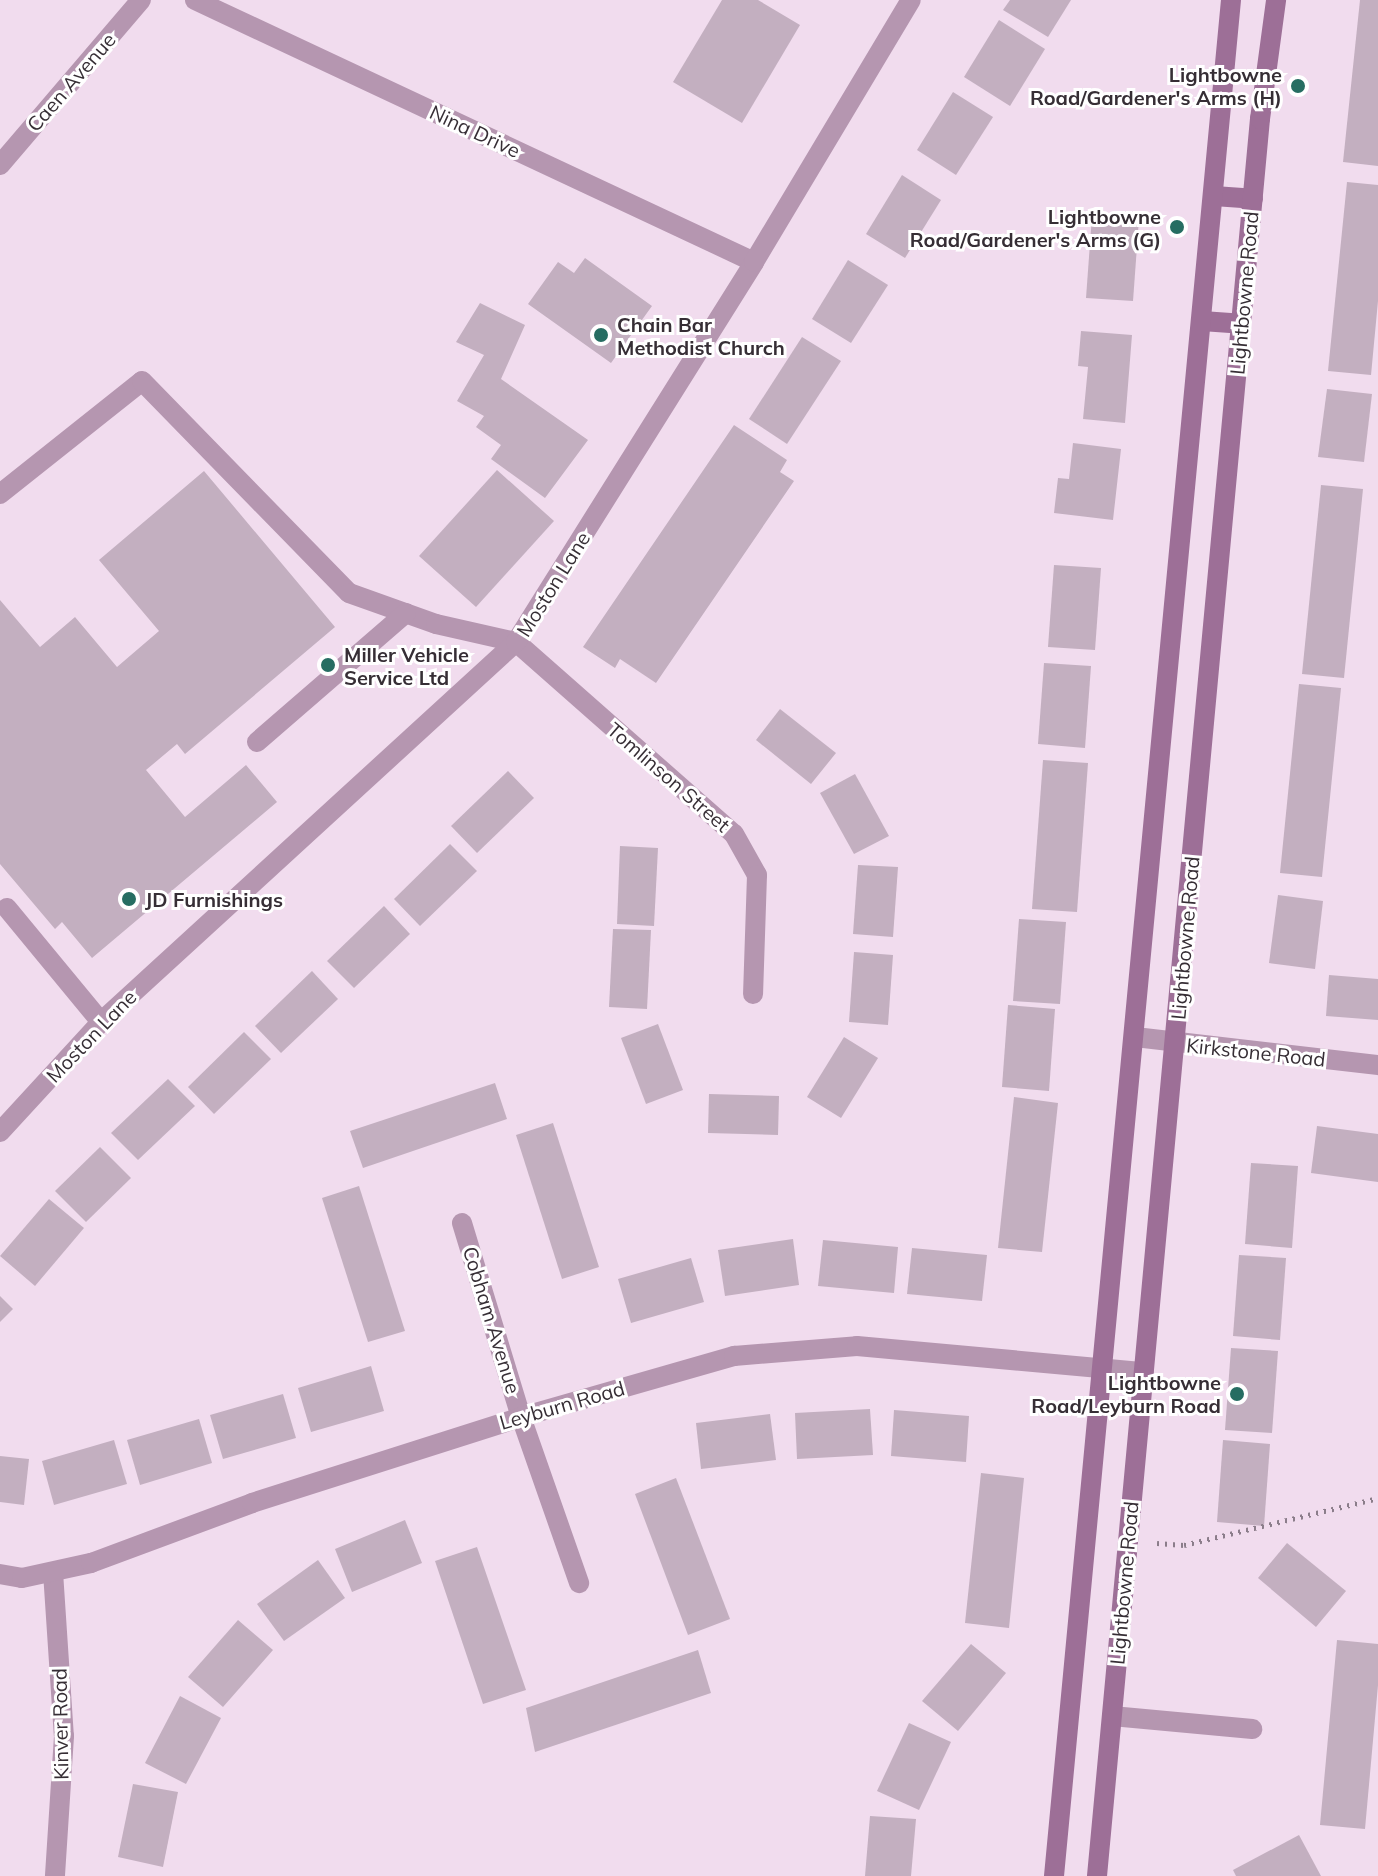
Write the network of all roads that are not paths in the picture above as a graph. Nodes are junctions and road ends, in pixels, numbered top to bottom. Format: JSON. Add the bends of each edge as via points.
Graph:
{"nodes":[{"id":1,"x":141,"y":0,"type":"edge"},
{"id":2,"x":195,"y":0,"type":"edge"},
{"id":3,"x":911,"y":0,"type":"edge"},
{"id":4,"x":1231,"y":0,"type":"edge"},
{"id":5,"x":1276,"y":0,"type":"edge"},
{"id":6,"x":0,"y":165,"type":"edge"},
{"id":7,"x":1214,"y":196,"type":"junction"},
{"id":8,"x":1253,"y":199,"type":"junction"},
{"id":9,"x":754,"y":262,"type":"junction"},
{"id":10,"x":1202,"y":321,"type":"junction"},
{"id":11,"x":1241,"y":324,"type":"junction"},
{"id":12,"x":0,"y":494,"type":"edge"},
{"id":13,"x":406,"y":613,"type":"junction"},
{"id":14,"x":516,"y":642,"type":"junction"},
{"id":15,"x":257,"y":742,"type":"dead end"},
{"id":16,"x":7,"y":908,"type":"dead end"},
{"id":17,"x":753,"y":994,"type":"dead end"},
{"id":18,"x":101,"y":1022,"type":"junction"},
{"id":19,"x":1135,"y":1037,"type":"junction"},
{"id":20,"x":1175,"y":1043,"type":"junction"},
{"id":21,"x":1378,"y":1065,"type":"edge"},
{"id":22,"x":0,"y":1132,"type":"edge"},
{"id":23,"x":462,"y":1223,"type":"dead end"},
{"id":24,"x":1103,"y":1368,"type":"junction"},
{"id":25,"x":1144,"y":1372,"type":"junction"},
{"id":26,"x":521,"y":1417,"type":"junction"},
{"id":27,"x":53,"y":1572,"type":"junction"},
{"id":28,"x":0,"y":1574,"type":"edge"},
{"id":29,"x":579,"y":1583,"type":"dead end"},
{"id":30,"x":1112,"y":1716,"type":"junction"},
{"id":31,"x":1252,"y":1729,"type":"dead end"},
{"id":32,"x":55,"y":1876,"type":"edge"},
{"id":33,"x":1054,"y":1876,"type":"edge"},
{"id":34,"x":1097,"y":1876,"type":"edge"}],
"edges":[{"from":1,"to":6,"type":"street","name":"Caen Avenue"},
{"from":2,"to":9,"type":"street","name":"Nina Drive"},
{"from":3,"to":9,"type":"street","name":"Moston Lane"},
{"from":4,"to":7,"type":"main road","name":"Lightbowne Road"},
{"from":5,"to":8,"type":"main road","name":"Lightbowne Road"},
{"from":7,"to":8,"type":"main road"},
{"from":7,"to":10,"type":"main road","name":"Lightbowne Road"},
{"from":8,"to":11,"type":"main road","name":"Lightbowne Road"},
{"from":9,"to":14,"type":"street","name":"Moston Lane"},
{"from":10,"to":11,"type":"main road"},
{"from":10,"to":19,"type":"main road","name":"Lightbowne Road"},
{"from":11,"to":20,"type":"main road","name":"Lightbowne Road"},
{"from":12,"to":13,"type":"street","via":[[142,381],[349,593]]},
{"from":13,"to":14,"type":"street"},
{"from":13,"to":15,"type":"street"},
{"from":14,"to":17,"type":"street","name":"Tomlinson Street","via":[[734,834],[757,875]]},
{"from":14,"to":18,"type":"street","name":"Moston Lane"},
{"from":16,"to":18,"type":"street"},
{"from":18,"to":22,"type":"street","name":"Moston Lane"},
{"from":19,"to":20,"type":"street","name":"Kirkstone Road"},
{"from":19,"to":24,"type":"main road","name":"Lightbowne Road"},
{"from":20,"to":21,"type":"street","name":"Kirkstone Road"},
{"from":20,"to":25,"type":"main road","name":"Lightbowne Road"},
{"from":23,"to":26,"type":"street","name":"Cobham Avenue"},
{"from":24,"to":25,"type":"street","name":"Leyburn Road"},
{"from":24,"to":26,"type":"street","name":"Leyburn Road","via":[[857,1346],[734,1356]]},
{"from":24,"to":33,"type":"main road","name":"Lightbowne Road"},
{"from":25,"to":30,"type":"main road","name":"Lightbowne Road"},
{"from":26,"to":27,"type":"street","name":"Leyburn Road"},
{"from":26,"to":29,"type":"street","name":"Cobham Avenue"},
{"from":27,"to":28,"type":"street","name":"Leyburn Road","via":[[22,1578]]},
{"from":27,"to":32,"type":"street","name":"Kinver Road","via":[[64,1736]]},
{"from":30,"to":31,"type":"street"},
{"from":30,"to":34,"type":"main road","name":"Lightbowne Road"}]}
